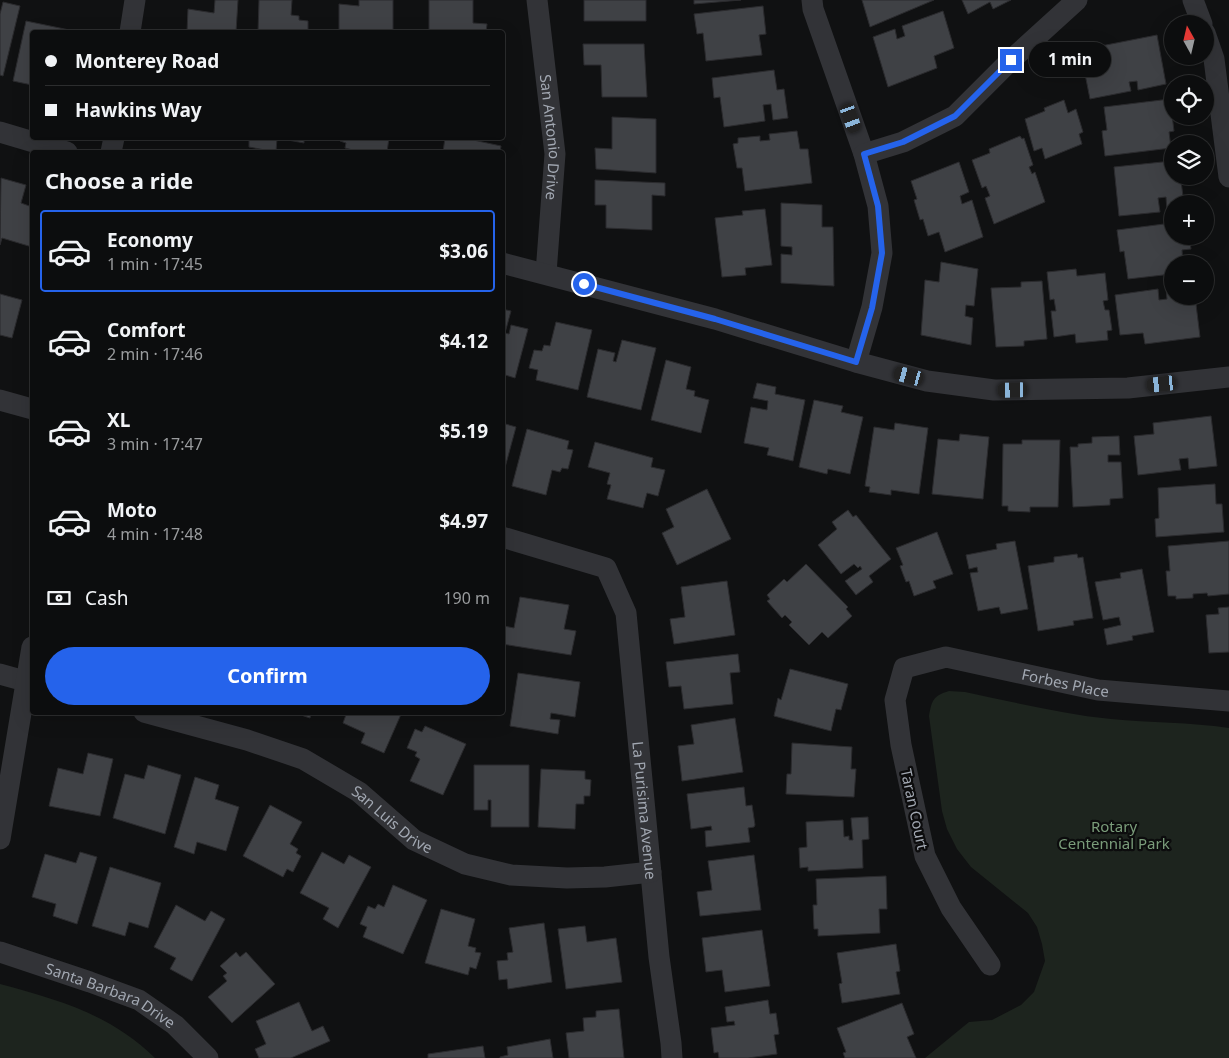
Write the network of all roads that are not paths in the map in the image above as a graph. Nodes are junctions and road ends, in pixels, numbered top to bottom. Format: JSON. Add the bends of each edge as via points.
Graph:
{"nodes":[{"id":1,"x":135,"y":0,"type":"edge"},
{"id":2,"x":537,"y":0,"type":"edge"},
{"id":3,"x":812,"y":0,"type":"edge"},
{"id":4,"x":1077,"y":0,"type":"edge"},
{"id":5,"x":1193,"y":0,"type":"edge"},
{"id":6,"x":1199,"y":15,"type":"edge"},
{"id":7,"x":130,"y":30,"type":"edge"},
{"id":8,"x":1214,"y":59,"type":"edge"},
{"id":9,"x":0,"y":132,"type":"edge"},
{"id":10,"x":60,"y":150,"type":"edge"},
{"id":11,"x":864,"y":154,"type":"junction"},
{"id":12,"x":1229,"y":177,"type":"edge"},
{"id":13,"x":505,"y":264,"type":"edge"},
{"id":14,"x":546,"y":273,"type":"junction"},
{"id":15,"x":856,"y":362,"type":"junction"},
{"id":16,"x":1229,"y":376,"type":"edge"},
{"id":17,"x":0,"y":400,"type":"edge"},
{"id":18,"x":30,"y":408,"type":"edge"},
{"id":19,"x":505,"y":538,"type":"edge"},
{"id":20,"x":904,"y":668,"type":"joint"},
{"id":21,"x":0,"y":674,"type":"edge"},
{"id":22,"x":30,"y":682,"type":"edge"},
{"id":23,"x":1229,"y":701,"type":"edge"},
{"id":24,"x":155,"y":715,"type":"edge"},
{"id":25,"x":0,"y":839,"type":"edge"},
{"id":26,"x":651,"y":872,"type":"junction"},
{"id":27,"x":0,"y":952,"type":"edge"},
{"id":28,"x":990,"y":965,"type":"dead end"},
{"id":29,"x":208,"y":1058,"type":"edge"},
{"id":30,"x":672,"y":1058,"type":"edge"}],
"edges":[{"from":1,"to":7,"type":"street"},
{"from":2,"to":14,"type":"street","name":"San Antonio Drive","via":[[555,154]]},
{"from":3,"to":11,"type":"street"},
{"from":4,"to":11,"type":"street","via":[[955,116],[903,142]]},
{"from":5,"to":6,"type":"street"},
{"from":8,"to":12,"type":"street"},
{"from":9,"to":10,"type":"street"},
{"from":11,"to":15,"type":"street","via":[[878,206],[882,253],[872,308]]},
{"from":13,"to":14,"type":"street"},
{"from":14,"to":15,"type":"street"},
{"from":15,"to":16,"type":"street","via":[[927,381],[994,390],[1128,388]]},
{"from":17,"to":18,"type":"street"},
{"from":19,"to":26,"type":"street","name":"La Purisima Avenue","via":[[606,568],[626,613]]},
{"from":20,"to":23,"type":"street","name":"Forbes Place","via":[[946,657],[1098,690]]},
{"from":20,"to":28,"type":"street","name":"Taran Court","via":[[895,700],[901,745],[925,856],[951,908]]},
{"from":21,"to":22,"type":"street"},
{"from":22,"to":25,"type":"street"},
{"from":24,"to":26,"type":"street","name":"San Luis Drive","via":[[304,759],[359,792],[414,840],[465,864],[511,875],[567,878]]},
{"from":26,"to":30,"type":"street","name":"La Purisima Avenue"},
{"from":27,"to":29,"type":"street","name":"Santa Barbara Drive","via":[[139,1000],[175,1025]]}]}
